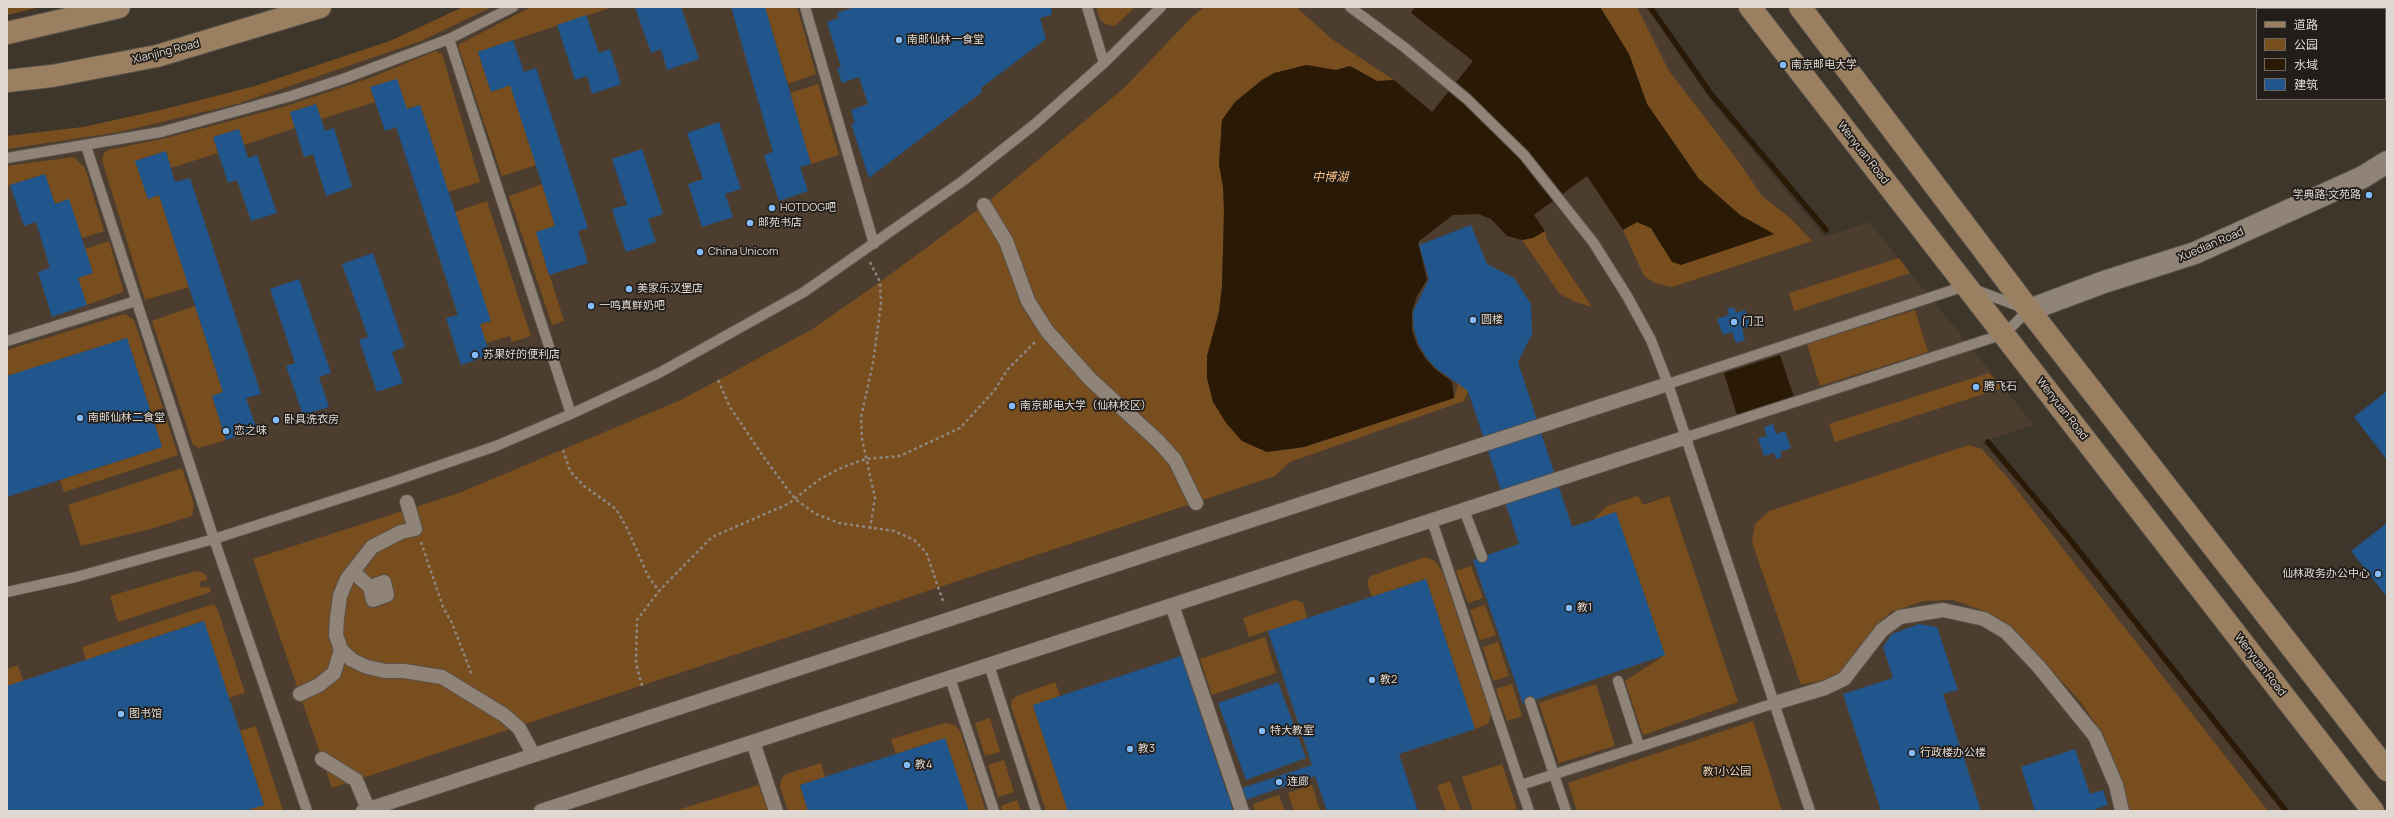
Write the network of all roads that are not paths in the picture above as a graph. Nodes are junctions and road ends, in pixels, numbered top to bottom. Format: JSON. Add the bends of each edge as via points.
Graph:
{"nodes":[{"id":1,"x":120,"y":7,"type":"edge"},
{"id":2,"x":320,"y":7,"type":"edge"},
{"id":3,"x":514,"y":7,"type":"edge"},
{"id":4,"x":805,"y":7,"type":"edge"},
{"id":5,"x":1087,"y":7,"type":"edge"},
{"id":6,"x":1161,"y":7,"type":"edge"},
{"id":7,"x":1350,"y":7,"type":"edge"},
{"id":8,"x":1750,"y":7,"type":"edge"},
{"id":9,"x":1800,"y":7,"type":"edge"},
{"id":10,"x":7,"y":33,"type":"edge"},
{"id":11,"x":448,"y":39,"type":"junction"},
{"id":12,"x":1104,"y":64,"type":"junction"},
{"id":13,"x":7,"y":81,"type":"edge"},
{"id":14,"x":86,"y":146,"type":"junction"},
{"id":15,"x":7,"y":158,"type":"edge"},
{"id":16,"x":2387,"y":162,"type":"edge"},
{"id":17,"x":984,"y":205,"type":"dead end"},
{"id":18,"x":874,"y":244,"type":"junction"},
{"id":19,"x":1965,"y":286,"type":"junction"},
{"id":20,"x":136,"y":301,"type":"junction"},
{"id":21,"x":2029,"y":310,"type":"junction"},
{"id":22,"x":2004,"y":334,"type":"junction"},
{"id":23,"x":7,"y":341,"type":"edge"},
{"id":24,"x":1668,"y":384,"type":"junction"},
{"id":25,"x":571,"y":414,"type":"junction"},
{"id":26,"x":1687,"y":437,"type":"junction"},
{"id":27,"x":407,"y":502,"type":"dead end"},
{"id":28,"x":1196,"y":503,"type":"dead end"},
{"id":29,"x":1464,"y":510,"type":"junction"},
{"id":30,"x":1432,"y":521,"type":"junction"},
{"id":31,"x":214,"y":539,"type":"junction"},
{"id":32,"x":1482,"y":557,"type":"dead end"},
{"id":33,"x":353,"y":572,"type":"junction"},
{"id":34,"x":370,"y":587,"type":"dead end"},
{"id":35,"x":7,"y":592,"type":"edge"},
{"id":36,"x":1172,"y":605,"type":"junction"},
{"id":37,"x":341,"y":650,"type":"junction"},
{"id":38,"x":989,"y":665,"type":"junction"},
{"id":39,"x":950,"y":678,"type":"junction"},
{"id":40,"x":1618,"y":681,"type":"dead end"},
{"id":41,"x":300,"y":694,"type":"dead end"},
{"id":42,"x":1530,"y":702,"type":"dead end"},
{"id":43,"x":1775,"y":703,"type":"junction"},
{"id":44,"x":753,"y":742,"type":"junction"},
{"id":45,"x":1639,"y":746,"type":"junction"},
{"id":46,"x":533,"y":754,"type":"junction"},
{"id":47,"x":322,"y":759,"type":"dead end"},
{"id":48,"x":2387,"y":770,"type":"edge"},
{"id":49,"x":1554,"y":774,"type":"junction"},
{"id":50,"x":1521,"y":785,"type":"junction"},
{"id":51,"x":365,"y":810,"type":"edge"},
{"id":52,"x":307,"y":811,"type":"edge"},
{"id":53,"x":541,"y":811,"type":"edge"},
{"id":54,"x":776,"y":811,"type":"edge"},
{"id":55,"x":994,"y":811,"type":"edge"},
{"id":56,"x":1036,"y":811,"type":"edge"},
{"id":57,"x":1242,"y":811,"type":"edge"},
{"id":58,"x":1529,"y":811,"type":"edge"},
{"id":59,"x":1566,"y":811,"type":"edge"},
{"id":60,"x":1810,"y":811,"type":"edge"},
{"id":61,"x":2122,"y":811,"type":"edge"},
{"id":62,"x":2373,"y":811,"type":"edge"}],
"edges":[{"from":1,"to":10,"type":"main road"},
{"from":2,"to":13,"type":"main road","name":"Xianjing Road","via":[[157,56],[52,76]]},
{"from":3,"to":11,"type":"lane"},
{"from":4,"to":18,"type":"lane"},
{"from":5,"to":12,"type":"lane"},
{"from":6,"to":12,"type":"lane"},
{"from":7,"to":24,"type":"lane","via":[[1467,99],[1519,150],[1550,186],[1593,242],[1627,296],[1651,340]]},
{"from":8,"to":19,"type":"main road","name":"Wenyuan Road"},
{"from":9,"to":21,"type":"main road"},
{"from":11,"to":14,"type":"lane","via":[[343,79],[239,112],[161,132]]},
{"from":11,"to":25,"type":"lane"},
{"from":12,"to":18,"type":"lane","via":[[982,166]]},
{"from":14,"to":15,"type":"lane"},
{"from":14,"to":20,"type":"lane"},
{"from":16,"to":21,"type":"street","name":"Xuedian Road","via":[[2363,177],[2195,254],[2104,282]]},
{"from":17,"to":28,"type":"street","via":[[1006,242],[1028,301],[1047,331],[1090,379],[1158,440],[1175,460]]},
{"from":18,"to":25,"type":"lane","via":[[804,292],[734,332],[659,373]]},
{"from":19,"to":21,"type":"lane"},
{"from":19,"to":22,"type":"main road","name":"Wenyuan Road"},
{"from":19,"to":24,"type":"lane"},
{"from":20,"to":23,"type":"lane"},
{"from":20,"to":31,"type":"lane"},
{"from":21,"to":22,"type":"lane"},
{"from":21,"to":48,"type":"main road"},
{"from":22,"to":26,"type":"lane"},
{"from":22,"to":62,"type":"main road","name":"Wenyuan Road"},
{"from":24,"to":26,"type":"lane"},
{"from":24,"to":46,"type":"street"},
{"from":25,"to":31,"type":"lane","via":[[489,449]]},
{"from":26,"to":29,"type":"street"},
{"from":26,"to":43,"type":"lane"},
{"from":27,"to":33,"type":"street","via":[[414,529],[401,532],[372,547]]},
{"from":29,"to":30,"type":"street"},
{"from":29,"to":32,"type":"lane"},
{"from":30,"to":36,"type":"street"},
{"from":30,"to":50,"type":"lane"},
{"from":31,"to":35,"type":"lane","via":[[76,577]]},
{"from":31,"to":52,"type":"lane"},
{"from":33,"to":34,"type":"street"},
{"from":33,"to":37,"type":"street","via":[[340,596],[336,635]]},
{"from":36,"to":38,"type":"street"},
{"from":36,"to":57,"type":"street"},
{"from":37,"to":41,"type":"street","via":[[334,673],[319,685]]},
{"from":37,"to":46,"type":"street","via":[[352,660],[367,667],[442,677],[485,702],[519,728]]},
{"from":38,"to":39,"type":"street"},
{"from":38,"to":56,"type":"lane"},
{"from":39,"to":44,"type":"street"},
{"from":39,"to":55,"type":"lane"},
{"from":40,"to":45,"type":"lane"},
{"from":42,"to":49,"type":"lane"},
{"from":43,"to":45,"type":"lane"},
{"from":43,"to":60,"type":"lane"},
{"from":43,"to":61,"type":"street","via":[[1825,688],[1844,679],[1882,630],[1900,617],[1943,610],[1984,619],[2006,632],[2039,667],[2095,736],[2116,785]]},
{"from":44,"to":53,"type":"street"},
{"from":44,"to":54,"type":"street"},
{"from":45,"to":49,"type":"lane"},
{"from":46,"to":51,"type":"street"},
{"from":47,"to":51,"type":"street","via":[[356,780]]},
{"from":49,"to":50,"type":"lane"},
{"from":49,"to":59,"type":"lane"},
{"from":50,"to":58,"type":"lane"}]}
